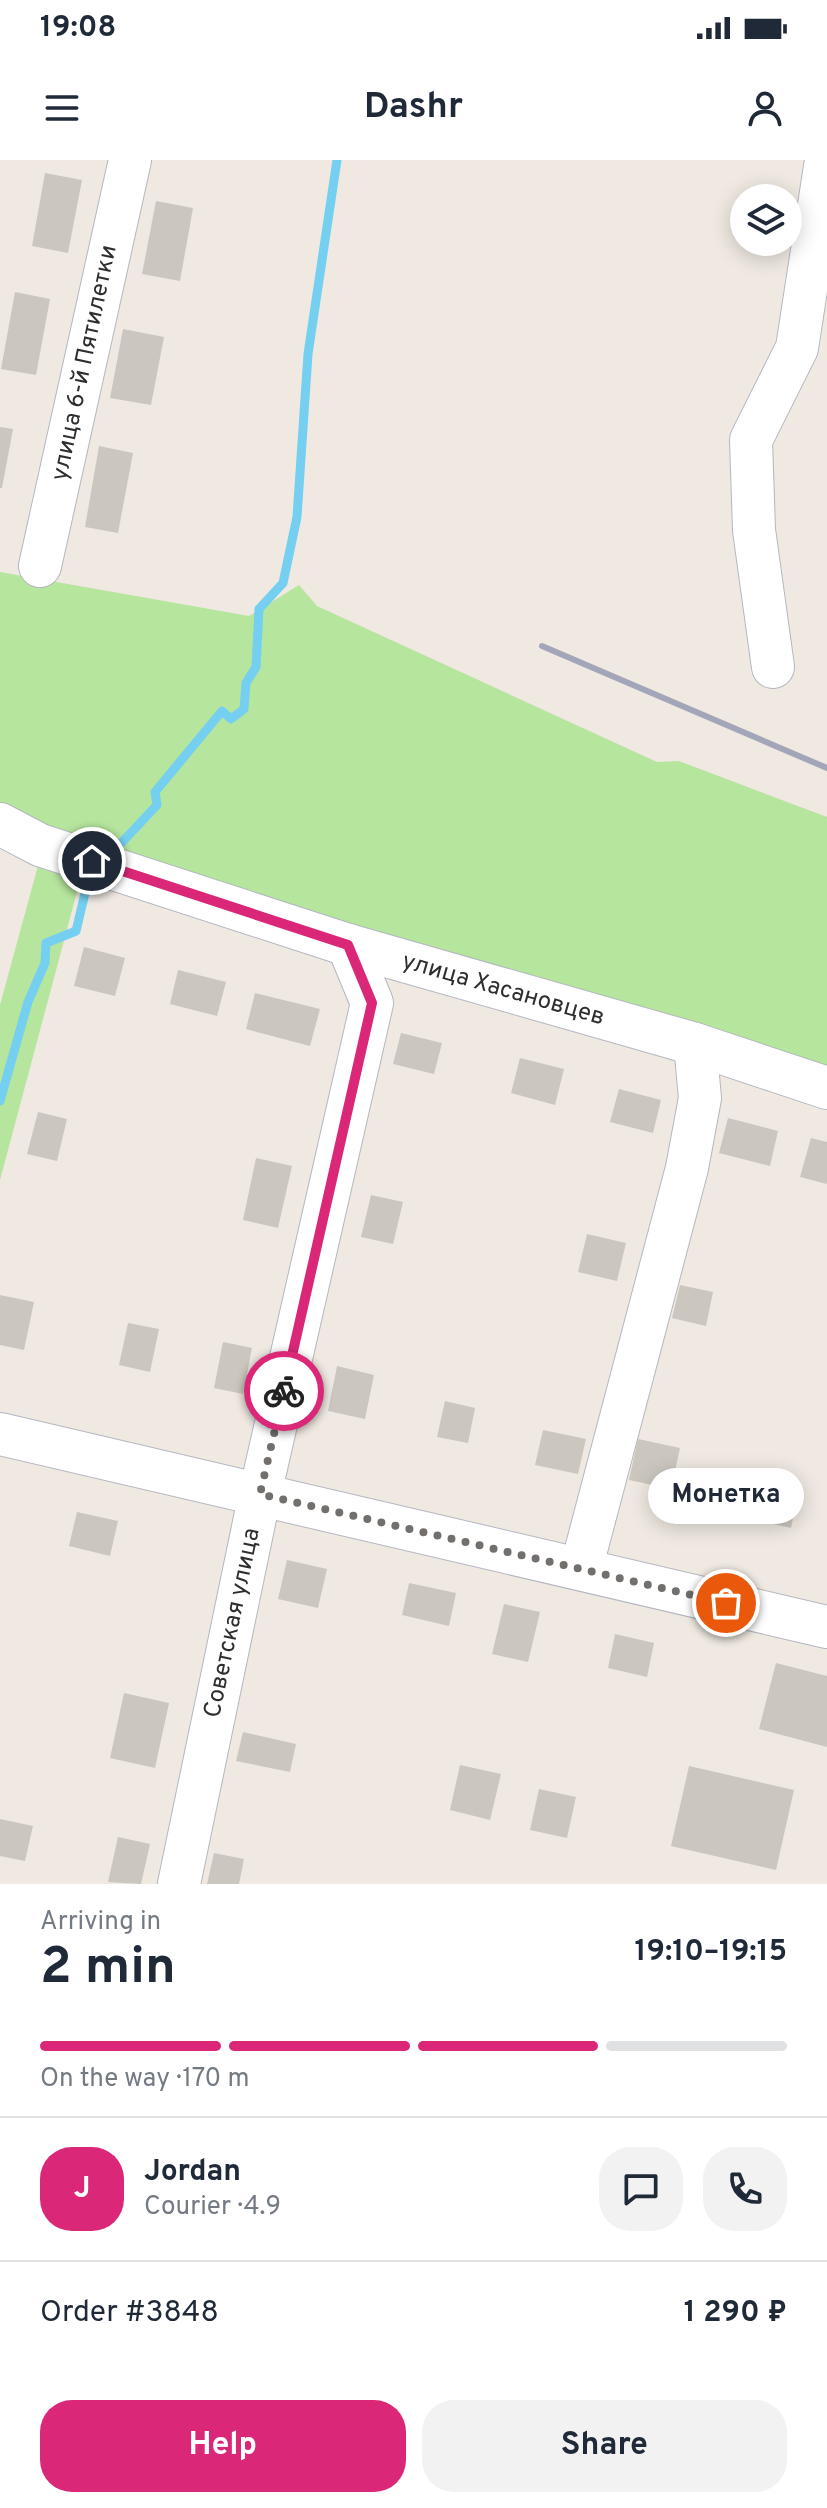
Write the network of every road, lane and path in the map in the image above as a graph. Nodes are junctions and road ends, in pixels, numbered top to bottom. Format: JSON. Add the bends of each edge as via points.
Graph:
{"nodes":[{"id":1,"x":130,"y":160,"type":"edge"},
{"id":2,"x":826,"y":160,"type":"edge"},
{"id":3,"x":40,"y":566,"type":"dead end"},
{"id":4,"x":773,"y":667,"type":"dead end"},
{"id":5,"x":0,"y":824,"type":"edge"},
{"id":6,"x":348,"y":945,"type":"junction"},
{"id":7,"x":695,"y":1044,"type":"junction"},
{"id":8,"x":827,"y":1088,"type":"edge"},
{"id":9,"x":0,"y":1434,"type":"edge"},
{"id":10,"x":260,"y":1494,"type":"junction"},
{"id":11,"x":581,"y":1569,"type":"junction"},
{"id":12,"x":827,"y":1627,"type":"edge"},
{"id":13,"x":179,"y":1884,"type":"edge"}],
"edges":[{"from":1,"to":3,"type":"street","name":"улица 6-й Пятилетки"},
{"from":2,"to":4,"type":"street","via":[[797,348],[751,440],[754,530]]},
{"from":5,"to":6,"type":"street","name":"улица Хасановцев","via":[[40,845]]},
{"from":6,"to":7,"type":"street","name":"улица Хасановцев"},
{"from":6,"to":10,"type":"street","name":"Советская улица","via":[[372,1003]]},
{"from":7,"to":8,"type":"street","name":"улица Хасановцев"},
{"from":7,"to":11,"type":"street","via":[[700,1098],[687,1168]]},
{"from":9,"to":10,"type":"street"},
{"from":10,"to":11,"type":"street"},
{"from":10,"to":13,"type":"street","name":"Советская улица"},
{"from":11,"to":12,"type":"street"}]}
